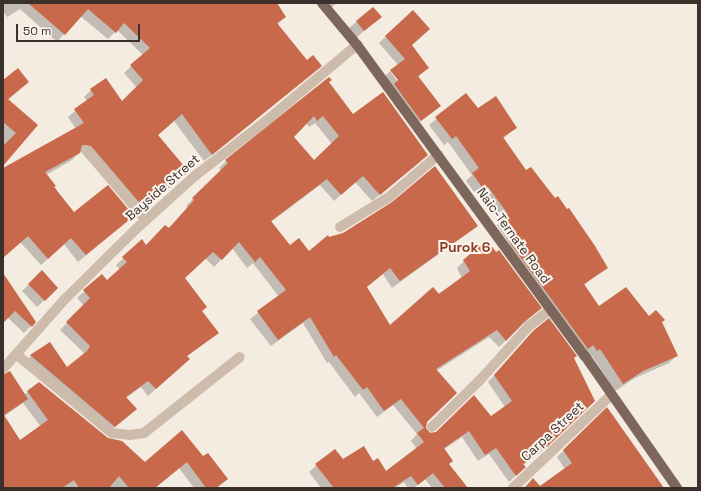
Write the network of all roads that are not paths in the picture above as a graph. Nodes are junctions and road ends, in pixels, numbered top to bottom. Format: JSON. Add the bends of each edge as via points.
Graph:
{"nodes":[{"id":1,"x":322,"y":3,"type":"edge"},
{"id":2,"x":357,"y":44,"type":"junction"},
{"id":3,"x":86,"y":150,"type":"dead end"},
{"id":4,"x":438,"y":155,"type":"junction"},
{"id":5,"x":146,"y":220,"type":"junction"},
{"id":6,"x":340,"y":227,"type":"dead end"},
{"id":7,"x":551,"y":308,"type":"junction"},
{"id":8,"x":17,"y":355,"type":"junction"},
{"id":9,"x":240,"y":357,"type":"dead end"},
{"id":10,"x":3,"y":369,"type":"edge"},
{"id":11,"x":611,"y":395,"type":"junction"},
{"id":12,"x":432,"y":427,"type":"dead end"},
{"id":13,"x":513,"y":488,"type":"edge"},
{"id":14,"x":677,"y":488,"type":"edge"}],
"edges":[{"from":1,"to":2,"type":"main road","name":"Naic-Ternate Road"},
{"from":2,"to":4,"type":"main road","name":"Naic-Ternate Road"},
{"from":2,"to":5,"type":"street","name":"Bayside Street","via":[[266,122],[196,175]]},
{"from":3,"to":5,"type":"street"},
{"from":4,"to":6,"type":"street","via":[[389,197]]},
{"from":4,"to":7,"type":"main road","name":"Naic-Ternate Road"},
{"from":5,"to":8,"type":"street","name":"Bayside Street","via":[[64,300]]},
{"from":7,"to":11,"type":"main road","name":"Naic-Ternate Road"},
{"from":7,"to":12,"type":"street","via":[[529,326],[480,380]]},
{"from":8,"to":9,"type":"street","via":[[112,433],[130,435],[144,433]]},
{"from":8,"to":10,"type":"street","name":"Bayside Street"},
{"from":11,"to":13,"type":"street","name":"Carpa Street"},
{"from":11,"to":14,"type":"main road","name":"Naic-Ternate Road"}]}
